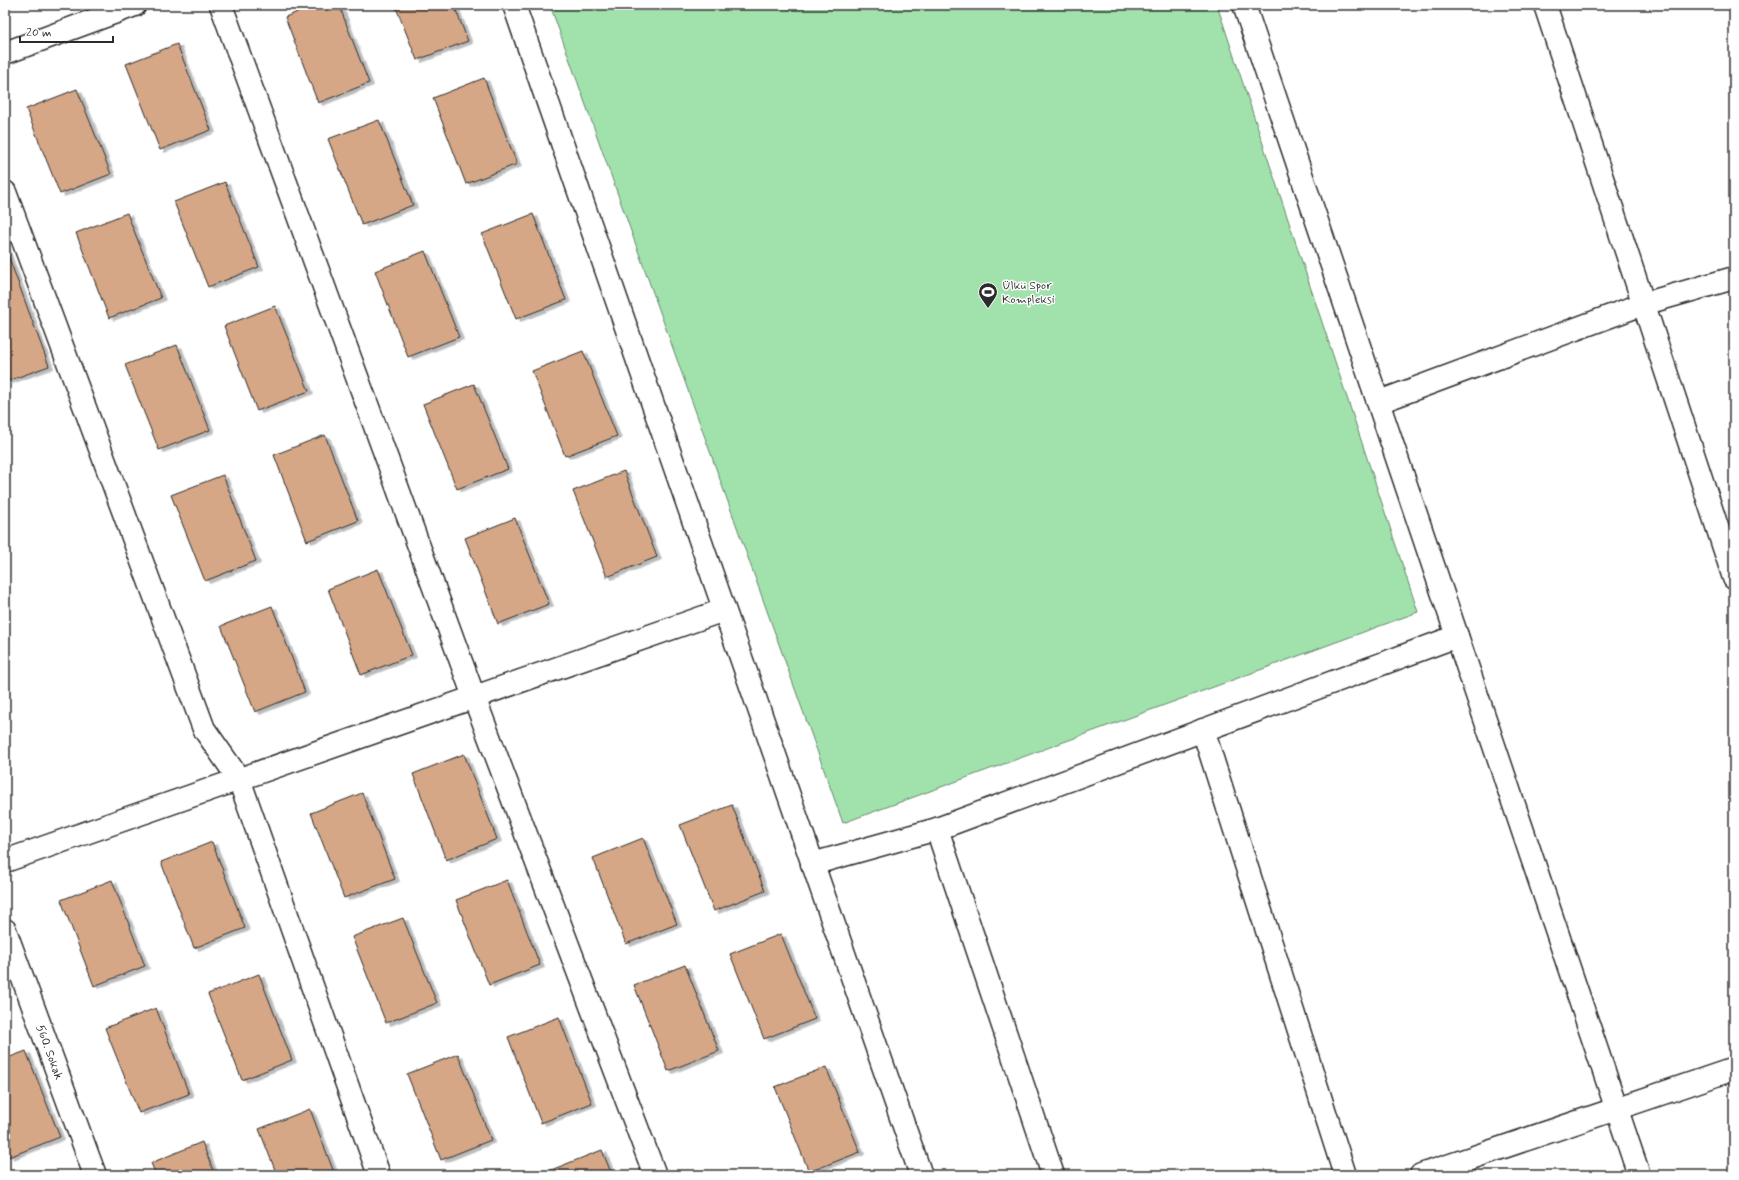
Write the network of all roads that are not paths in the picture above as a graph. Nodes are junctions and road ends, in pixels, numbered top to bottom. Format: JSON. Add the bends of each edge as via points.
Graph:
{"nodes":[{"id":1,"x":135,"y":5,"type":"edge"},
{"id":2,"x":221,"y":5,"type":"edge"},
{"id":3,"x":514,"y":5,"type":"edge"},
{"id":4,"x":1244,"y":5,"type":"edge"},
{"id":5,"x":1545,"y":5,"type":"edge"},
{"id":6,"x":5,"y":53,"type":"edge"},
{"id":7,"x":5,"y":192,"type":"edge"},
{"id":8,"x":1734,"y":278,"type":"edge"},
{"id":9,"x":1643,"y":304,"type":"junction"},
{"id":10,"x":1379,"y":402,"type":"junction"},
{"id":11,"x":1734,"y":578,"type":"edge"},
{"id":12,"x":724,"y":610,"type":"junction"},
{"id":13,"x":1457,"y":636,"type":"junction"},
{"id":14,"x":474,"y":697,"type":"junction"},
{"id":15,"x":1203,"y":730,"type":"junction"},
{"id":16,"x":239,"y":779,"type":"junction"},
{"id":17,"x":937,"y":829,"type":"junction"},
{"id":18,"x":5,"y":861,"type":"edge"},
{"id":19,"x":812,"y":864,"type":"junction"},
{"id":20,"x":5,"y":930,"type":"edge"},
{"id":21,"x":1734,"y":1069,"type":"edge"},
{"id":22,"x":1616,"y":1108,"type":"junction"},
{"id":23,"x":95,"y":1175,"type":"edge"},
{"id":24,"x":379,"y":1175,"type":"edge"},
{"id":25,"x":655,"y":1175,"type":"edge"},
{"id":26,"x":920,"y":1175,"type":"edge"},
{"id":27,"x":1053,"y":1175,"type":"edge"},
{"id":28,"x":1345,"y":1175,"type":"edge"},
{"id":29,"x":1421,"y":1175,"type":"edge"},
{"id":30,"x":1639,"y":1175,"type":"edge"}],
"edges":[{"from":1,"to":6,"type":"street"},
{"from":2,"to":14,"type":"street"},
{"from":3,"to":12,"type":"street"},
{"from":4,"to":10,"type":"street"},
{"from":5,"to":9,"type":"street"},
{"from":7,"to":16,"type":"street","via":[[204,729]]},
{"from":8,"to":9,"type":"street"},
{"from":9,"to":10,"type":"street"},
{"from":9,"to":11,"type":"street"},
{"from":10,"to":13,"type":"street"},
{"from":12,"to":14,"type":"street"},
{"from":12,"to":19,"type":"street"},
{"from":13,"to":15,"type":"street"},
{"from":13,"to":22,"type":"street"},
{"from":14,"to":16,"type":"street"},
{"from":14,"to":25,"type":"street"},
{"from":15,"to":17,"type":"street"},
{"from":15,"to":28,"type":"street"},
{"from":16,"to":18,"type":"street"},
{"from":16,"to":24,"type":"street"},
{"from":17,"to":19,"type":"street"},
{"from":17,"to":27,"type":"street"},
{"from":19,"to":26,"type":"street"},
{"from":20,"to":23,"type":"street","name":"560. Sokak"},
{"from":21,"to":22,"type":"street"},
{"from":22,"to":29,"type":"street"},
{"from":22,"to":30,"type":"street"}]}
